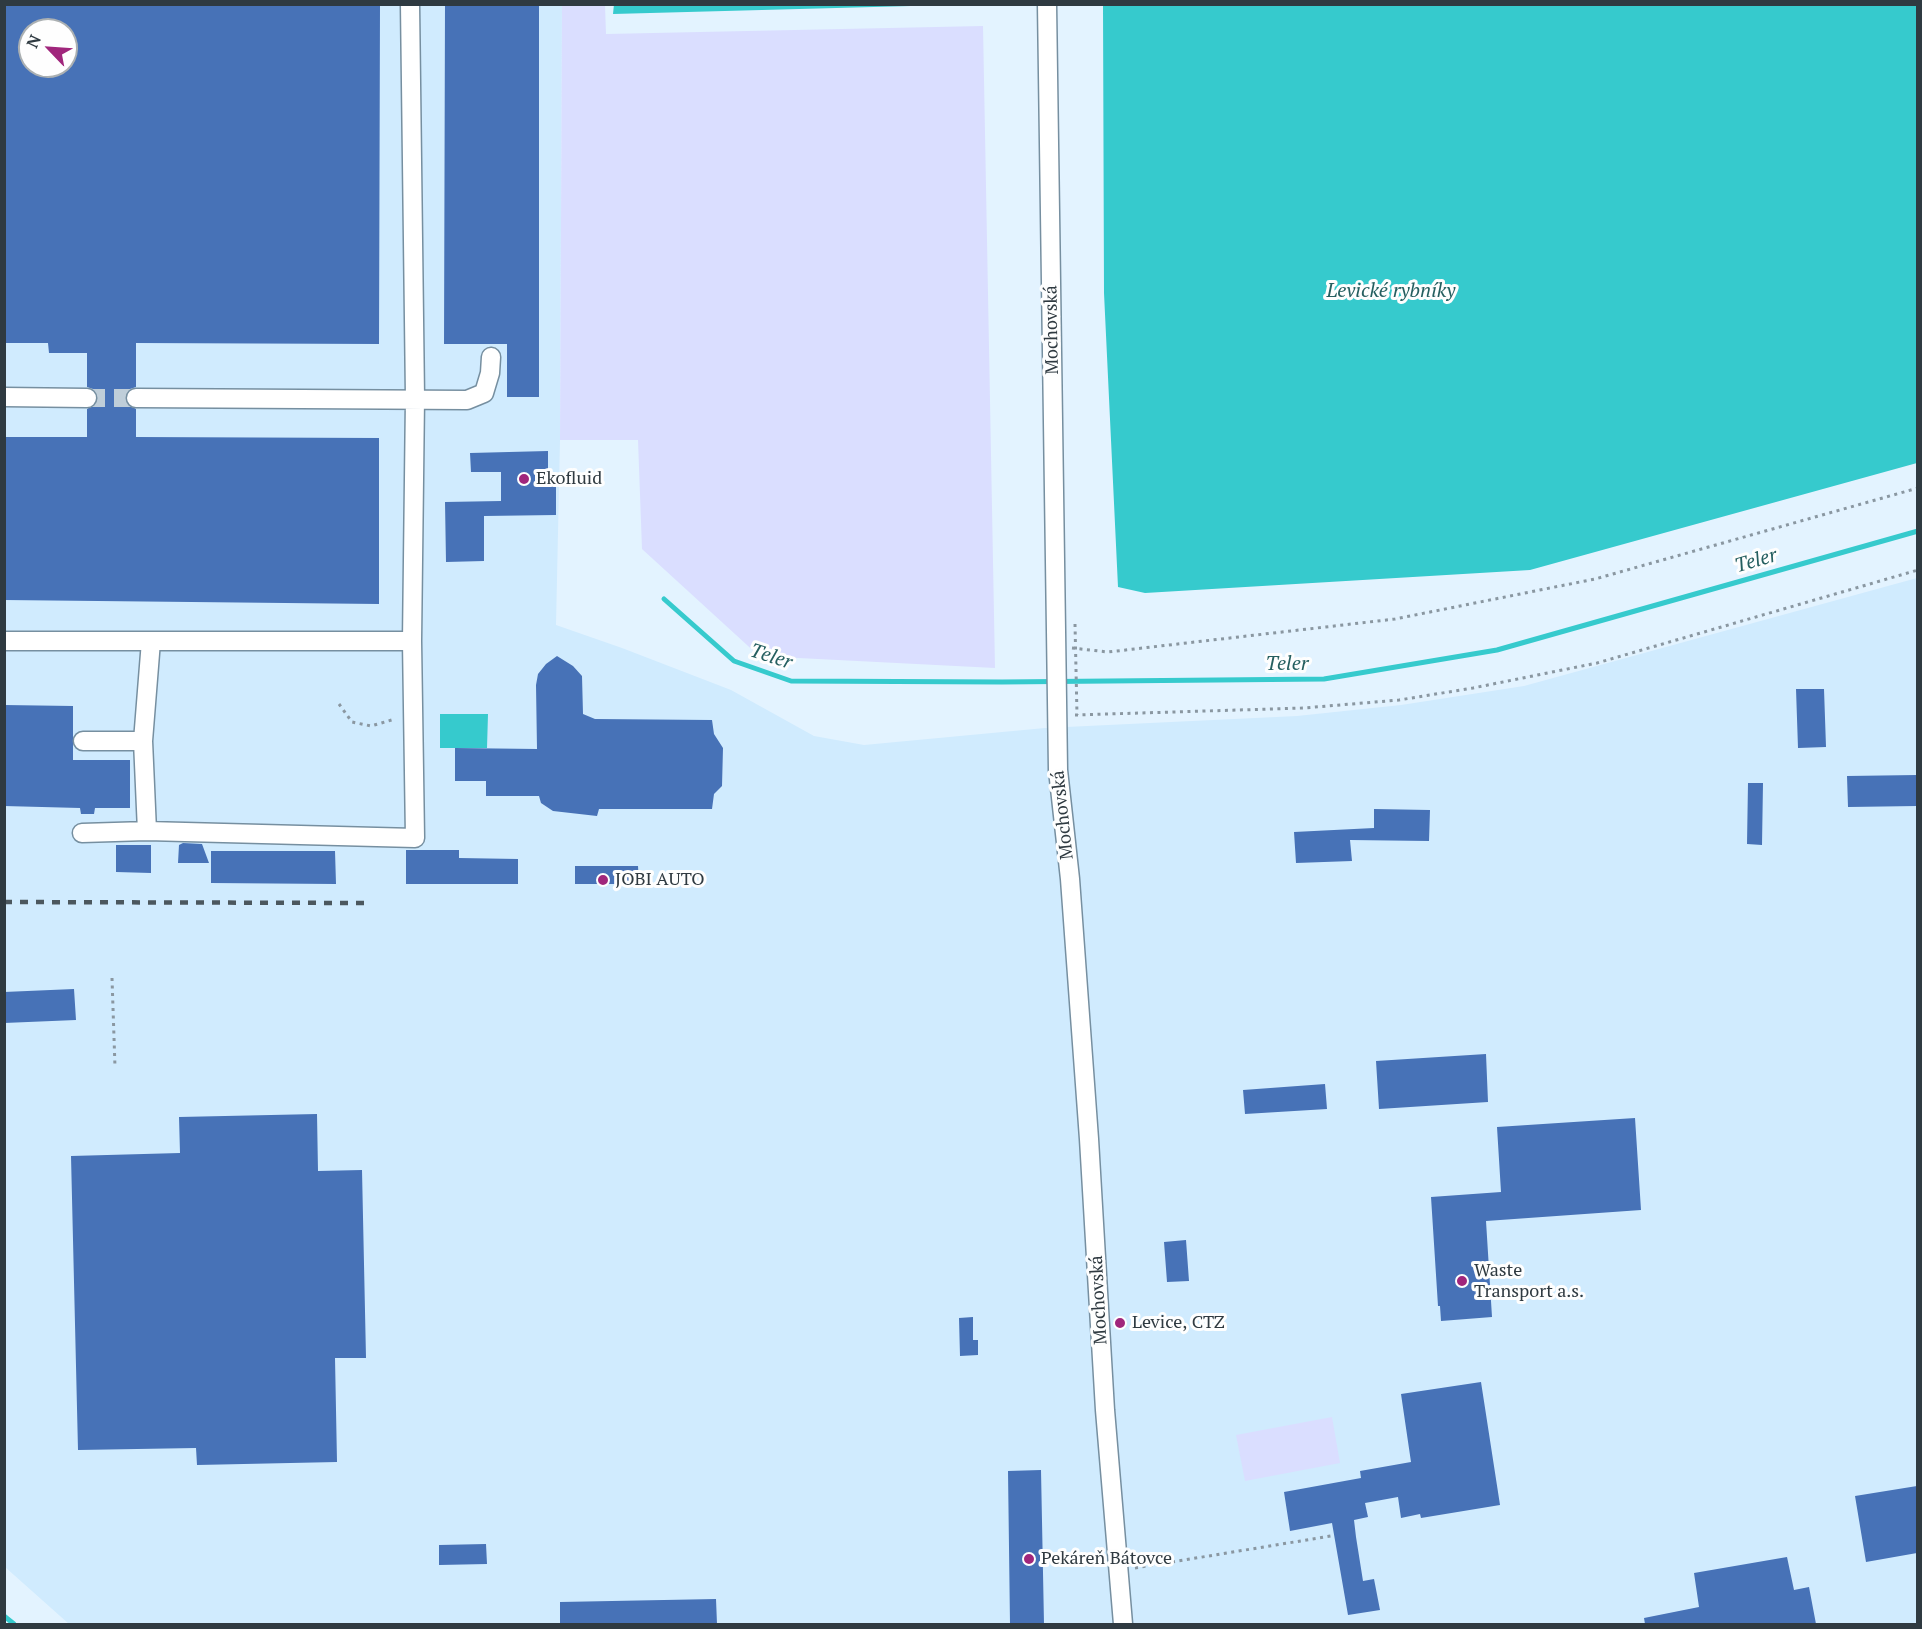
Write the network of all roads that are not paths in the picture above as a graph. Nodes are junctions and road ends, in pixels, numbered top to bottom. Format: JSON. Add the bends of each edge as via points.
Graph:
{"nodes":[{"id":1,"x":410,"y":4,"type":"edge"},
{"id":2,"x":1047,"y":4,"type":"edge"},
{"id":3,"x":491,"y":357,"type":"dead end"},
{"id":4,"x":4,"y":398,"type":"edge"},
{"id":5,"x":87,"y":398,"type":"tunnel mouth"},
{"id":6,"x":136,"y":398,"type":"tunnel mouth"},
{"id":7,"x":415,"y":398,"type":"junction"},
{"id":8,"x":412,"y":640,"type":"junction"},
{"id":9,"x":4,"y":641,"type":"edge"},
{"id":10,"x":151,"y":641,"type":"junction"},
{"id":11,"x":83,"y":741,"type":"dead end"},
{"id":12,"x":143,"y":741,"type":"junction"},
{"id":13,"x":147,"y":831,"type":"junction"},
{"id":14,"x":82,"y":833,"type":"dead end"},
{"id":15,"x":1123,"y":1624,"type":"edge"}],
"edges":[{"from":1,"to":7,"type":"street"},
{"from":2,"to":15,"type":"street","name":"Mochovská","via":[[1058,770],[1070,879]]},
{"from":3,"to":7,"type":"street","via":[[484,393],[467,400]]},
{"from":4,"to":5,"type":"street"},
{"from":6,"to":7,"type":"street"},
{"from":7,"to":8,"type":"street"},
{"from":8,"to":10,"type":"street"},
{"from":8,"to":13,"type":"street","via":[[415,838]]},
{"from":9,"to":10,"type":"street"},
{"from":10,"to":12,"type":"street"},
{"from":11,"to":12,"type":"street"},
{"from":12,"to":13,"type":"street"},
{"from":13,"to":14,"type":"street"}]}
